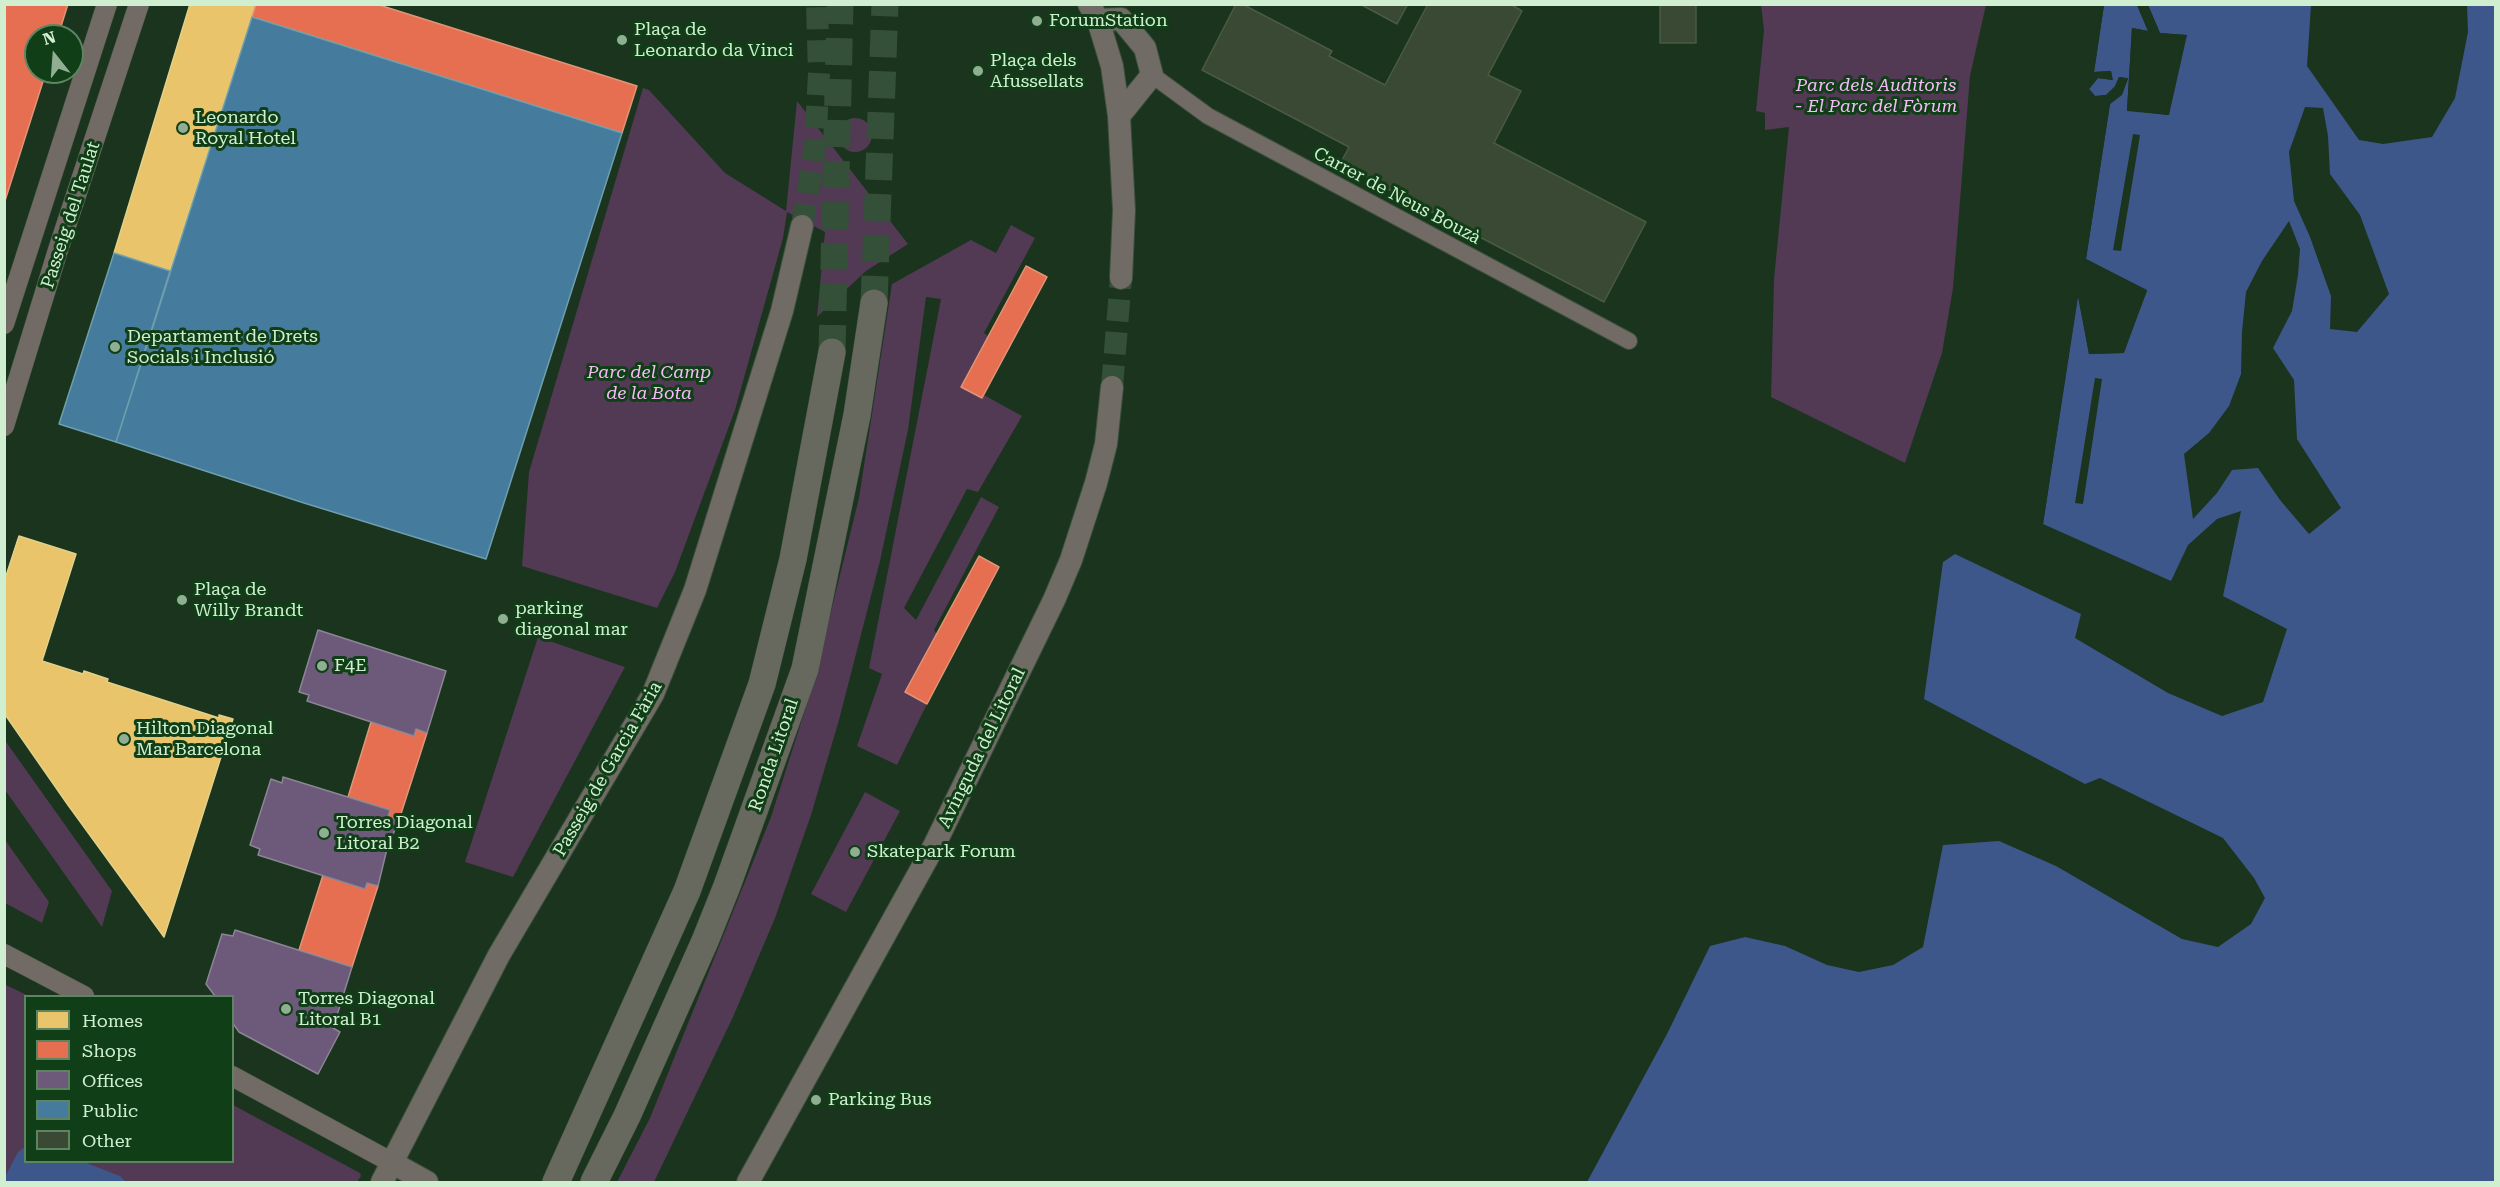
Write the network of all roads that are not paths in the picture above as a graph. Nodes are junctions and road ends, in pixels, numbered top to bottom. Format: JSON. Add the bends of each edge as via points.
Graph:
{"nodes":[{"id":1,"x":107,"y":4,"type":"edge"},
{"id":2,"x":139,"y":4,"type":"edge"},
{"id":3,"x":1094,"y":12,"type":"edge"},
{"id":4,"x":1152,"y":75,"type":"junction"},
{"id":5,"x":1119,"y":116,"type":"junction"},
{"id":6,"x":802,"y":226,"type":"tunnel mouth"},
{"id":7,"x":1121,"y":278,"type":"tunnel mouth"},
{"id":8,"x":874,"y":303,"type":"tunnel mouth"},
{"id":9,"x":4,"y":324,"type":"edge"},
{"id":10,"x":1629,"y":341,"type":"dead end"},
{"id":11,"x":832,"y":352,"type":"tunnel mouth"},
{"id":12,"x":1112,"y":387,"type":"tunnel mouth"},
{"id":13,"x":4,"y":426,"type":"edge"},
{"id":14,"x":4,"y":954,"type":"edge"},
{"id":15,"x":82,"y":995,"type":"edge"},
{"id":16,"x":234,"y":1077,"type":"edge"},
{"id":17,"x":386,"y":1172,"type":"edge"},
{"id":18,"x":427,"y":1182,"type":"edge"},
{"id":19,"x":556,"y":1182,"type":"edge"},
{"id":20,"x":594,"y":1182,"type":"edge"},
{"id":21,"x":748,"y":1182,"type":"edge"}],
"edges":[{"from":1,"to":9,"type":"street","name":"Passeig del Taulat"},
{"from":2,"to":13,"type":"street","name":"Passeig del Taulat"},
{"from":3,"to":4,"type":"main road","via":[[1121,19],[1145,48]]},
{"from":3,"to":5,"type":"main road","via":[[1112,66]]},
{"from":4,"to":5,"type":"main road"},
{"from":4,"to":10,"type":"street","name":"Carrer de Neus Bouzà","via":[[1208,116]]},
{"from":5,"to":7,"type":"main road","via":[[1124,210]]},
{"from":6,"to":17,"type":"main road","name":"Passeig de Garcia Fària","via":[[782,311],[696,591],[653,694],[499,955]]},
{"from":8,"to":20,"type":"highway","name":"Ronda Litoral","via":[[857,416],[805,669],[709,930]]},
{"from":11,"to":19,"type":"highway","name":"Ronda Litoral","via":[[793,559],[762,684],[687,891]]},
{"from":12,"to":21,"type":"main road","name":"Avinguda del Litoral","via":[[1106,444],[1096,483],[1054,600],[939,837]]},
{"from":14,"to":15,"type":"street"},
{"from":16,"to":17,"type":"street"},
{"from":17,"to":18,"type":"main road"}]}
